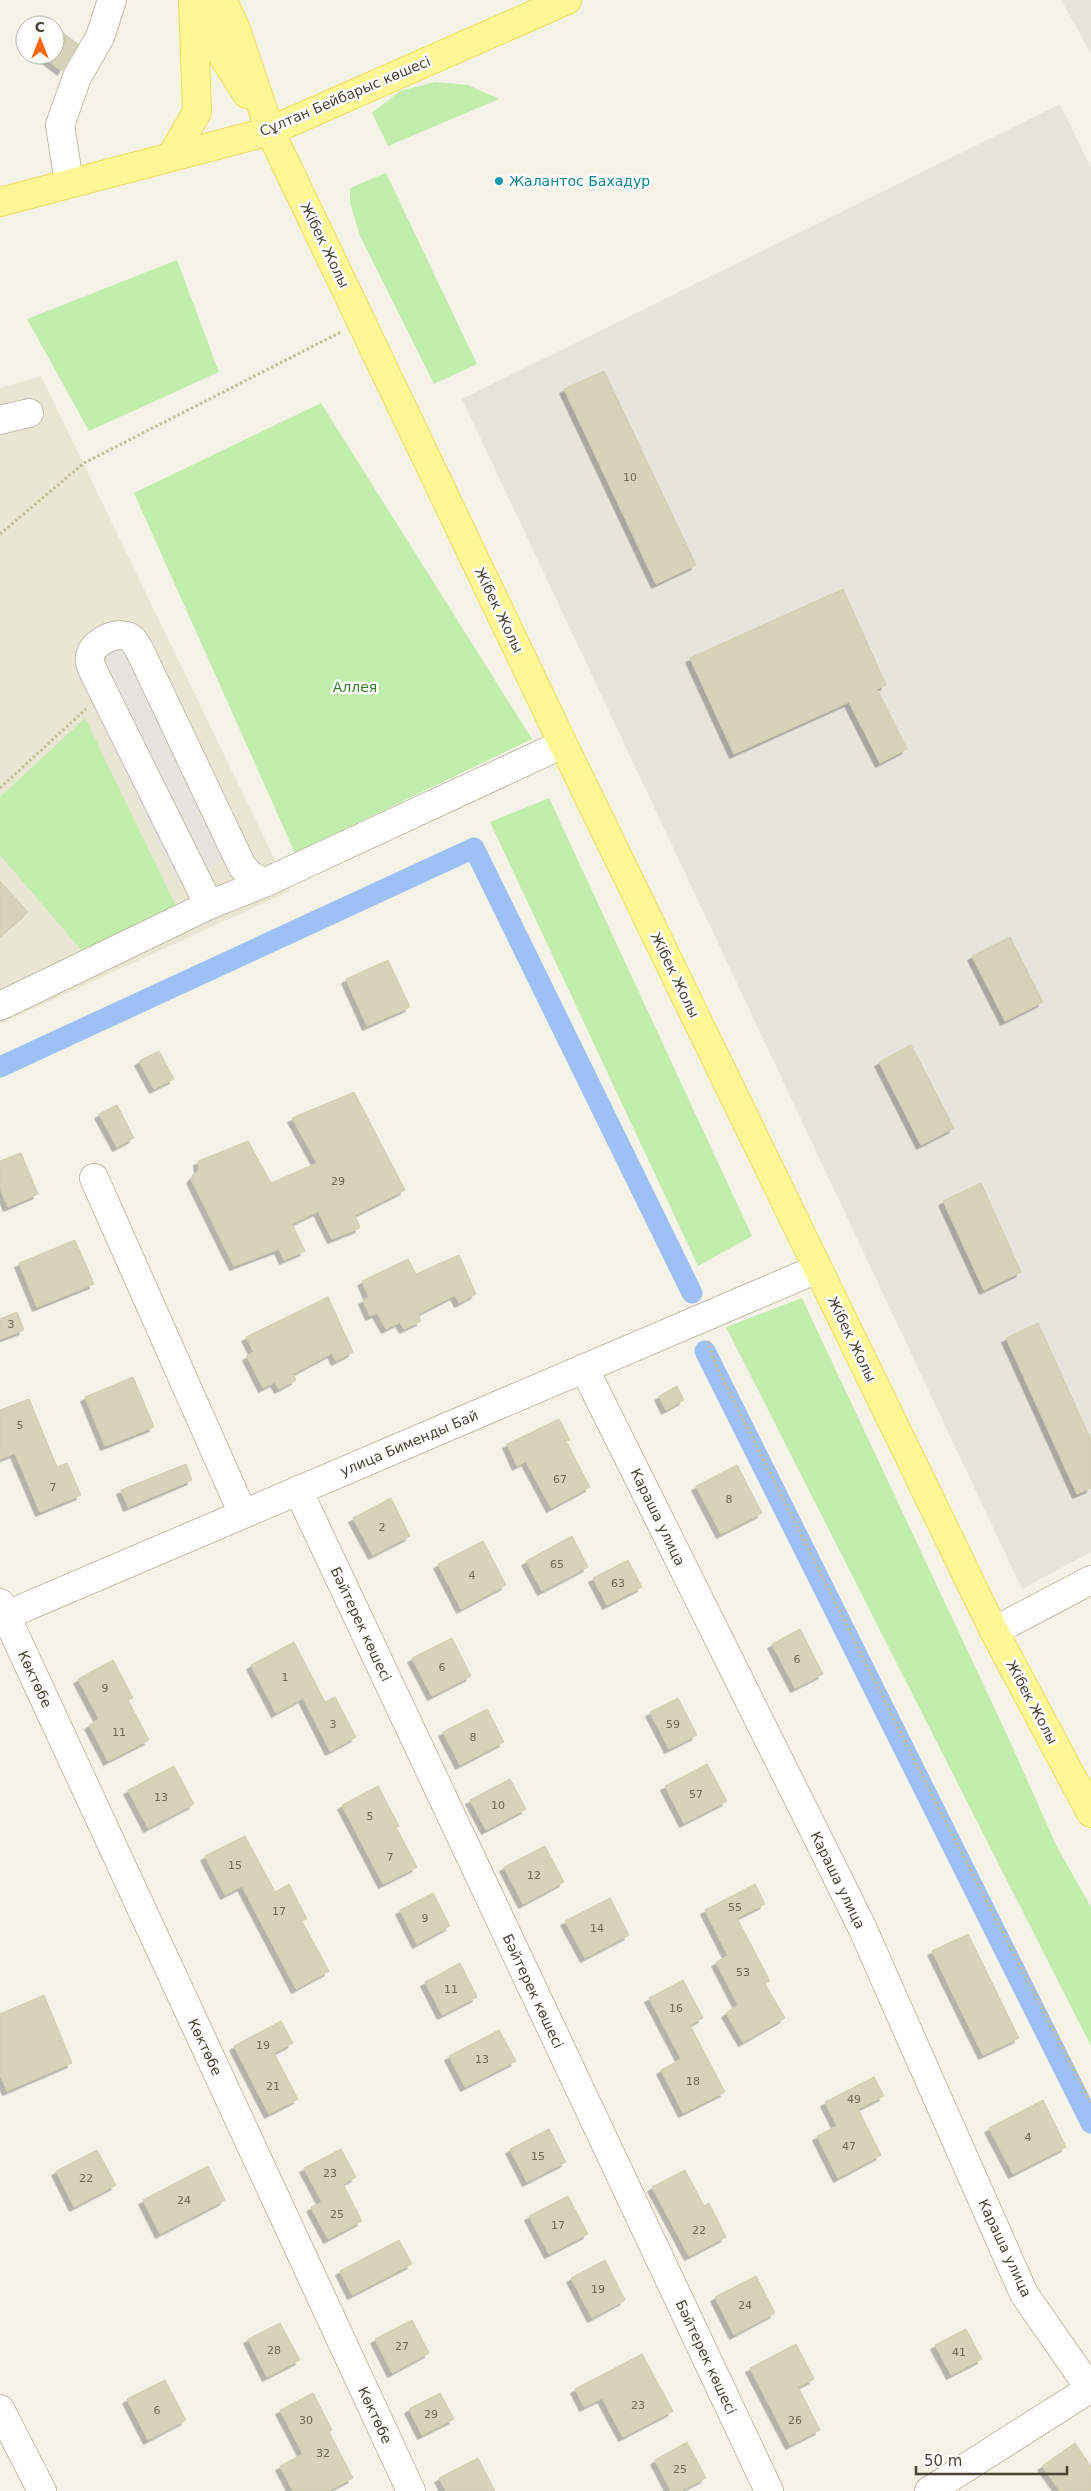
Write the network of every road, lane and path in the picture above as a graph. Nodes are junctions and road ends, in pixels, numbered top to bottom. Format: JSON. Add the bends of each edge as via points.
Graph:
{"nodes":[{"id":1,"x":112,"y":0,"type":"edge"},
{"id":2,"x":193,"y":0,"type":"edge"},
{"id":3,"x":222,"y":0,"type":"edge"},
{"id":4,"x":567,"y":0,"type":"edge"},
{"id":5,"x":270,"y":131,"type":"junction"},
{"id":6,"x":172,"y":157,"type":"junction"},
{"id":7,"x":69,"y":183,"type":"junction"},
{"id":8,"x":0,"y":202,"type":"edge"},
{"id":9,"x":361,"y":321,"type":"junction"},
{"id":10,"x":29,"y":413,"type":"dead end"},
{"id":11,"x":0,"y":420,"type":"edge"},
{"id":12,"x":0,"y":534,"type":"edge"},
{"id":13,"x":92,"y":703,"type":"dead end"},
{"id":14,"x":564,"y":744,"type":"junction"},
{"id":15,"x":0,"y":788,"type":"edge"},
{"id":16,"x":264,"y":883,"type":"junction"},
{"id":17,"x":209,"y":905,"type":"junction"},
{"id":18,"x":0,"y":1006,"type":"edge"},
{"id":19,"x":94,"y":1178,"type":"dead end"},
{"id":20,"x":817,"y":1268,"type":"junction"},
{"id":21,"x":701,"y":1319,"type":"junction"},
{"id":22,"x":584,"y":1368,"type":"junction"},
{"id":23,"x":298,"y":1490,"type":"junction"},
{"id":24,"x":243,"y":1514,"type":"junction"},
{"id":25,"x":1091,"y":1580,"type":"edge"},
{"id":26,"x":2,"y":1612,"type":"edge"},
{"id":27,"x":994,"y":1631,"type":"junction"},
{"id":28,"x":1091,"y":1813,"type":"edge"},
{"id":29,"x":1091,"y":2103,"type":"edge"},
{"id":30,"x":1091,"y":2389,"type":"edge"},
{"id":31,"x":0,"y":2409,"type":"edge"},
{"id":32,"x":42,"y":2491,"type":"edge"},
{"id":33,"x":411,"y":2491,"type":"edge"},
{"id":34,"x":769,"y":2491,"type":"edge"},
{"id":35,"x":929,"y":2491,"type":"edge"}],
"edges":[{"from":1,"to":7,"type":"street","via":[[100,37],[77,77],[60,125]]},
{"from":2,"to":5,"type":"main road","via":[[214,42]]},
{"from":2,"to":6,"type":"main road","via":[[197,112]]},
{"from":3,"to":5,"type":"main road","via":[[235,27]]},
{"from":4,"to":5,"type":"main road","name":"Сұлтан Бейбарыс көшесі"},
{"from":5,"to":6,"type":"main road","name":"Сұлтан Бейбарыс көшесі"},
{"from":5,"to":9,"type":"main road","name":"Жібек Жолы"},
{"from":6,"to":7,"type":"main road","name":"Сұлтан Бейбарыс көшесі"},
{"from":7,"to":8,"type":"main road","name":"Сұлтан Бейбарыс көшесі"},
{"from":9,"to":12,"type":"path","via":[[84,463]]},
{"from":9,"to":14,"type":"main road","name":"Жібек Жолы"},
{"from":10,"to":11,"type":"street"},
{"from":13,"to":15,"type":"path"},
{"from":14,"to":16,"type":"street"},
{"from":14,"to":20,"type":"main road","name":"Жібек Жолы"},
{"from":16,"to":17,"type":"street"},
{"from":16,"to":17,"type":"street","via":[[242,866],[139,649],[132,639],[124,635],[115,636],[95,646],[90,662]]},
{"from":17,"to":18,"type":"street"},
{"from":19,"to":24,"type":"street"},
{"from":20,"to":21,"type":"street","name":"улица Бименды Бай"},
{"from":20,"to":27,"type":"main road","name":"Жібек Жолы"},
{"from":21,"to":22,"type":"street","name":"улица Бименды Бай"},
{"from":21,"to":29,"type":"path","via":[[715,1363]]},
{"from":22,"to":23,"type":"street","name":"улица Бименды Бай"},
{"from":22,"to":30,"type":"street","name":"Караша улица","via":[[861,1925],[1024,2294]]},
{"from":23,"to":24,"type":"street","name":"улица Бименды Бай"},
{"from":23,"to":34,"type":"street","name":"Бәйтерек көшесі"},
{"from":24,"to":26,"type":"street","name":"улица Бименды Бай"},
{"from":25,"to":27,"type":"street"},
{"from":26,"to":33,"type":"street","name":"Көктөбе"},
{"from":27,"to":28,"type":"main road","name":"Жібек Жолы"},
{"from":30,"to":35,"type":"street"},
{"from":31,"to":32,"type":"street"}]}
